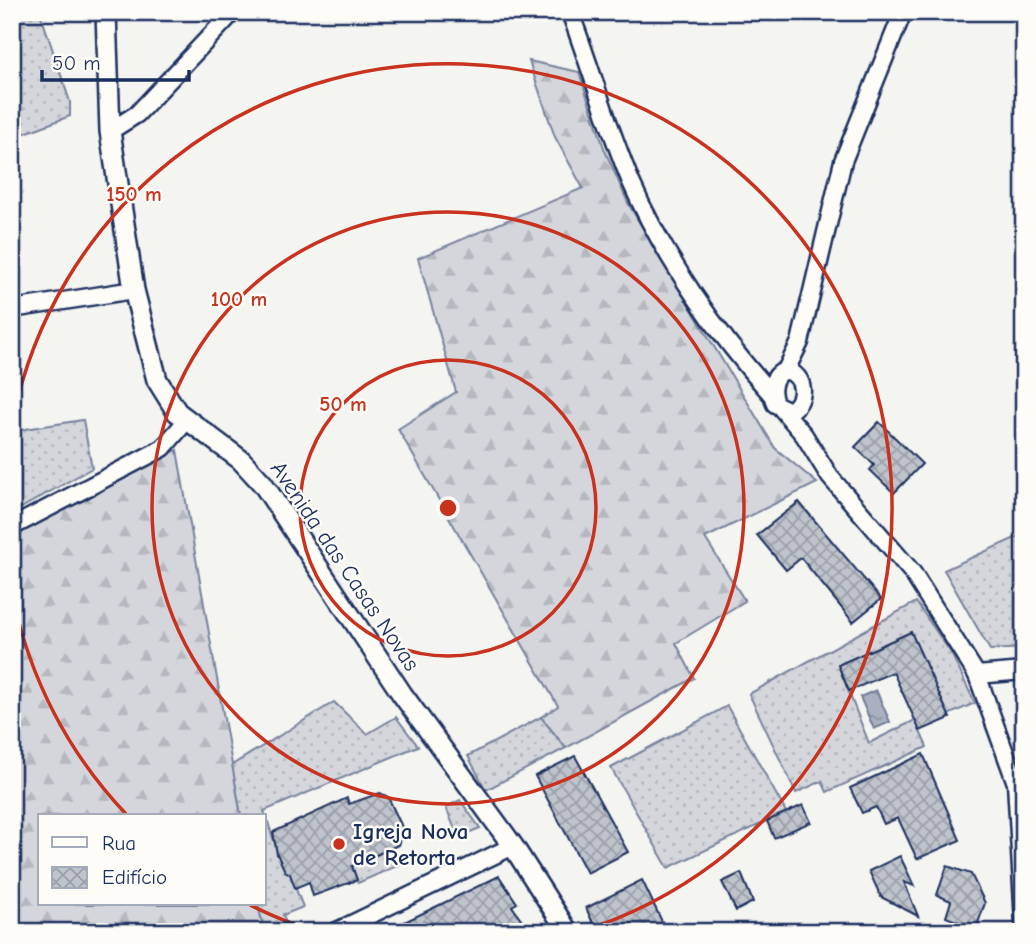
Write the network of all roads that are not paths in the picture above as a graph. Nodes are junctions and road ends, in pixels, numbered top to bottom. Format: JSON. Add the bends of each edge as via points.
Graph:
{"nodes":[{"id":1,"x":106,"y":12,"type":"edge"},
{"id":2,"x":233,"y":12,"type":"edge"},
{"id":3,"x":570,"y":12,"type":"edge"},
{"id":4,"x":903,"y":12,"type":"edge"},
{"id":5,"x":110,"y":131,"type":"junction"},
{"id":6,"x":134,"y":290,"type":"junction"},
{"id":7,"x":12,"y":309,"type":"edge"},
{"id":8,"x":800,"y":342,"type":"junction"},
{"id":9,"x":744,"y":364,"type":"junction"},
{"id":10,"x":783,"y":372,"type":"junction"},
{"id":11,"x":802,"y":392,"type":"junction"},
{"id":12,"x":772,"y":394,"type":"junction"},
{"id":13,"x":782,"y":409,"type":"junction"},
{"id":14,"x":187,"y":420,"type":"junction"},
{"id":15,"x":804,"y":435,"type":"junction"},
{"id":16,"x":12,"y":527,"type":"edge"},
{"id":17,"x":1024,"y":671,"type":"edge"},
{"id":18,"x":977,"y":675,"type":"junction"},
{"id":19,"x":513,"y":846,"type":"junction"},
{"id":20,"x":1021,"y":849,"type":"edge"},
{"id":21,"x":1024,"y":922,"type":"edge"},
{"id":22,"x":355,"y":927,"type":"edge"},
{"id":23,"x":335,"y":932,"type":"edge"},
{"id":24,"x":568,"y":932,"type":"edge"}],
"edges":[{"from":1,"to":5,"type":"street","name":"Avenida das Casas Novas"},
{"from":2,"to":5,"type":"street","via":[[137,114]]},
{"from":3,"to":9,"type":"street","via":[[632,184],[691,291]]},
{"from":4,"to":8,"type":"street","via":[[843,161]]},
{"from":5,"to":6,"type":"street","name":"Avenida das Casas Novas"},
{"from":6,"to":7,"type":"street"},
{"from":6,"to":14,"type":"street","name":"Avenida das Casas Novas","via":[[157,380],[166,399]]},
{"from":8,"to":10,"type":"street"},
{"from":8,"to":11,"type":"street"},
{"from":9,"to":10,"type":"street"},
{"from":9,"to":12,"type":"street"},
{"from":10,"to":11,"type":"street","via":[[799,378]]},
{"from":10,"to":12,"type":"street","via":[[772,384]]},
{"from":11,"to":13,"type":"street","via":[[796,407]]},
{"from":11,"to":15,"type":"street"},
{"from":12,"to":13,"type":"street"},
{"from":13,"to":15,"type":"street"},
{"from":14,"to":16,"type":"street","via":[[163,448]]},
{"from":14,"to":19,"type":"street","name":"Avenida das Casas Novas","via":[[241,460],[263,484],[402,694]]},
{"from":15,"to":18,"type":"street","via":[[830,477],[912,572]]},
{"from":17,"to":18,"type":"street"},
{"from":18,"to":20,"type":"street","via":[[1016,783]]},
{"from":19,"to":22,"type":"street"},
{"from":19,"to":24,"type":"street","name":"Avenida das Casas Novas"},
{"from":20,"to":21,"type":"street"},
{"from":22,"to":23,"type":"street"}]}
